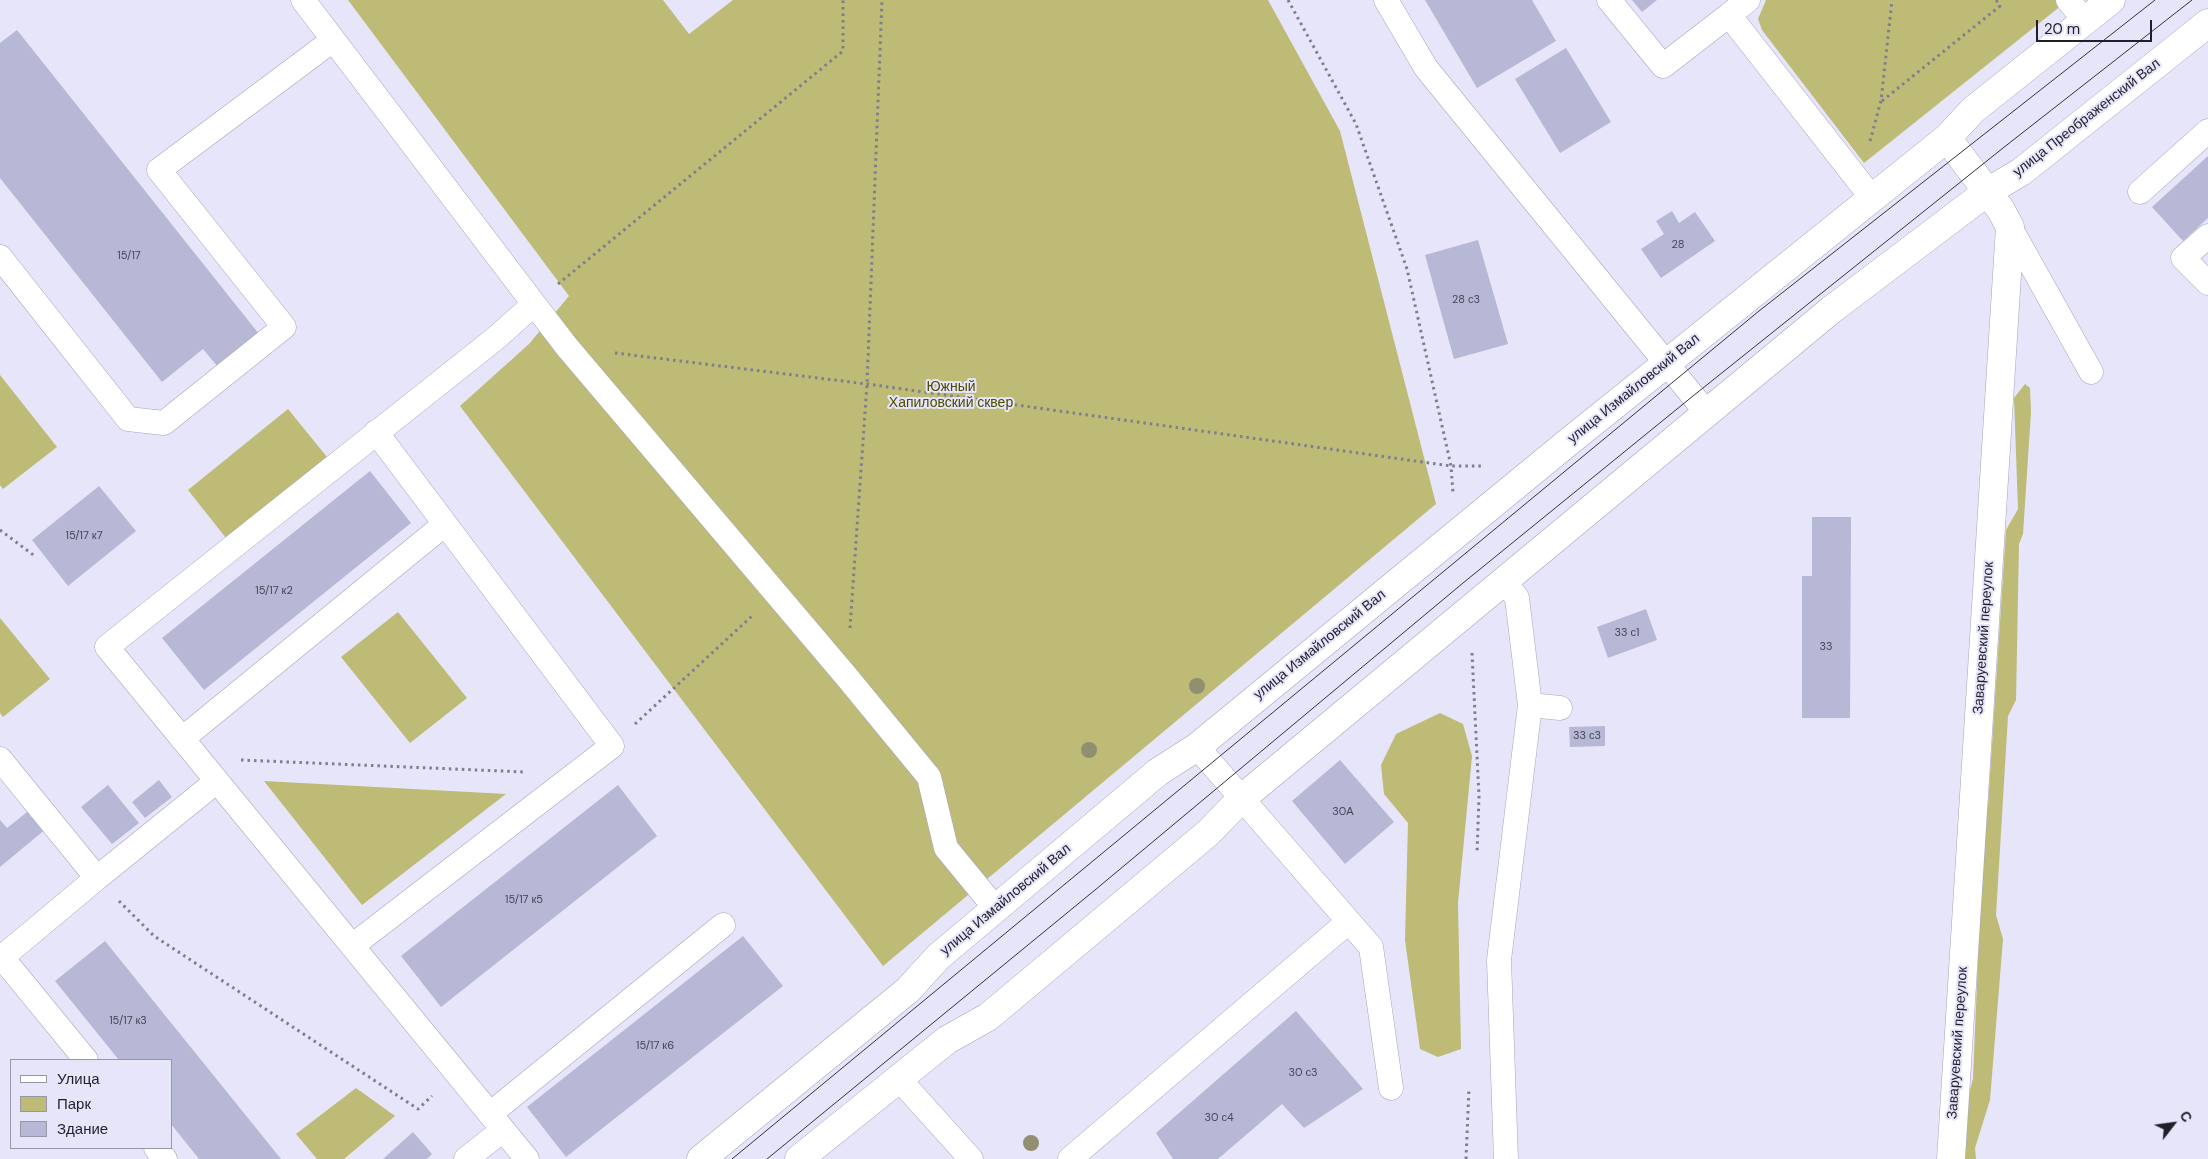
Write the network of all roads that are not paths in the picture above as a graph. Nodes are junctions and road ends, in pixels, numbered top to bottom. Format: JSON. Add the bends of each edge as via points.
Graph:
{"nodes":[{"id":1,"x":304,"y":0,"type":"edge"},
{"id":2,"x":1386,"y":0,"type":"edge"},
{"id":3,"x":1608,"y":0,"type":"edge"},
{"id":4,"x":1748,"y":0,"type":"edge"},
{"id":5,"x":2068,"y":0,"type":"edge"},
{"id":6,"x":2111,"y":0,"type":"edge"},
{"id":7,"x":1730,"y":15,"type":"junction"},
{"id":8,"x":2085,"y":21,"type":"junction"},
{"id":9,"x":2208,"y":23,"type":"edge"},
{"id":10,"x":333,"y":40,"type":"junction"},
{"id":11,"x":2208,"y":131,"type":"edge"},
{"id":12,"x":1947,"y":138,"type":"junction"},
{"id":13,"x":1868,"y":192,"type":"junction"},
{"id":14,"x":1988,"y":192,"type":"junction"},
{"id":15,"x":2140,"y":192,"type":"dead end"},
{"id":16,"x":2010,"y":227,"type":"junction"},
{"id":17,"x":2208,"y":236,"type":"edge"},
{"id":18,"x":0,"y":258,"type":"edge"},
{"id":19,"x":2208,"y":283,"type":"edge"},
{"id":20,"x":534,"y":304,"type":"junction"},
{"id":21,"x":1667,"y":362,"type":"junction"},
{"id":22,"x":2091,"y":372,"type":"dead end"},
{"id":23,"x":1706,"y":412,"type":"junction"},
{"id":24,"x":376,"y":432,"type":"junction"},
{"id":25,"x":445,"y":524,"type":"junction"},
{"id":26,"x":1504,"y":580,"type":"junction"},
{"id":27,"x":1530,"y":705,"type":"junction"},
{"id":28,"x":1560,"y":708,"type":"dead end"},
{"id":29,"x":182,"y":739,"type":"junction"},
{"id":30,"x":1196,"y":747,"type":"junction"},
{"id":31,"x":0,"y":759,"type":"edge"},
{"id":32,"x":217,"y":781,"type":"junction"},
{"id":33,"x":1241,"y":799,"type":"junction"},
{"id":34,"x":96,"y":878,"type":"junction"},
{"id":35,"x":996,"y":909,"type":"junction"},
{"id":36,"x":1348,"y":922,"type":"junction"},
{"id":37,"x":723,"y":925,"type":"dead end"},
{"id":38,"x":352,"y":946,"type":"junction"},
{"id":39,"x":1,"y":957,"type":"edge"},
{"id":40,"x":85,"y":1059,"type":"edge"},
{"id":41,"x":899,"y":1079,"type":"junction"},
{"id":42,"x":1391,"y":1088,"type":"dead end"},
{"id":43,"x":496,"y":1122,"type":"junction"},
{"id":44,"x":157,"y":1149,"type":"edge"},
{"id":45,"x":165,"y":1159,"type":"edge"},
{"id":46,"x":466,"y":1159,"type":"edge"},
{"id":47,"x":526,"y":1159,"type":"edge"},
{"id":48,"x":701,"y":1159,"type":"edge"},
{"id":49,"x":799,"y":1159,"type":"edge"},
{"id":50,"x":971,"y":1159,"type":"edge"},
{"id":51,"x":1070,"y":1159,"type":"edge"},
{"id":52,"x":1506,"y":1159,"type":"edge"},
{"id":53,"x":1951,"y":1159,"type":"edge"}],
"edges":[{"from":1,"to":10,"type":"lane"},
{"from":2,"to":21,"type":"lane","via":[[1426,68]]},
{"from":3,"to":7,"type":"lane","via":[[1663,66]]},
{"from":4,"to":7,"type":"lane"},
{"from":5,"to":8,"type":"lane"},
{"from":6,"to":8,"type":"main road"},
{"from":7,"to":13,"type":"lane"},
{"from":8,"to":12,"type":"main road","via":[[1974,110]]},
{"from":9,"to":14,"type":"main road","name":"улица Преображенский Вал","via":[[2021,172]]},
{"from":10,"to":18,"type":"lane","via":[[159,170],[284,327],[164,423],[128,419]]},
{"from":10,"to":20,"type":"lane"},
{"from":11,"to":15,"type":"lane"},
{"from":12,"to":13,"type":"main road","name":"улица Измайловский Вал"},
{"from":12,"to":14,"type":"main road"},
{"from":13,"to":21,"type":"main road","name":"улица Измайловский Вал"},
{"from":14,"to":16,"type":"main road"},
{"from":14,"to":23,"type":"main road","via":[[1831,310]]},
{"from":16,"to":22,"type":"lane"},
{"from":16,"to":53,"type":"main road","name":"Заваруевский переулок"},
{"from":17,"to":19,"type":"lane","via":[[2183,258]]},
{"from":20,"to":24,"type":"lane"},
{"from":20,"to":35,"type":"lane","via":[[930,777],[946,848]]},
{"from":21,"to":23,"type":"lane"},
{"from":21,"to":30,"type":"main road","name":"улица Измайловский Вал"},
{"from":23,"to":26,"type":"main road"},
{"from":24,"to":25,"type":"lane"},
{"from":24,"to":29,"type":"lane","via":[[107,647]]},
{"from":25,"to":29,"type":"lane"},
{"from":25,"to":38,"type":"lane","via":[[612,746]]},
{"from":26,"to":27,"type":"lane","via":[[1517,598]]},
{"from":26,"to":33,"type":"main road"},
{"from":27,"to":28,"type":"lane"},
{"from":27,"to":52,"type":"lane","via":[[1499,960]]},
{"from":29,"to":32,"type":"lane"},
{"from":30,"to":33,"type":"lane"},
{"from":30,"to":35,"type":"main road","name":"улица Измайловский Вал","via":[[1158,772]]},
{"from":31,"to":34,"type":"lane"},
{"from":32,"to":34,"type":"lane"},
{"from":32,"to":38,"type":"lane"},
{"from":33,"to":36,"type":"lane"},
{"from":33,"to":41,"type":"main road","via":[[1208,833],[988,1017],[947,1040]]},
{"from":34,"to":39,"type":"lane"},
{"from":35,"to":48,"type":"main road","name":"улица Измайловский Вал","via":[[938,957],[908,990]]},
{"from":36,"to":42,"type":"lane","via":[[1372,947]]},
{"from":36,"to":51,"type":"lane"},
{"from":37,"to":43,"type":"lane"},
{"from":38,"to":43,"type":"lane"},
{"from":39,"to":40,"type":"lane"},
{"from":41,"to":49,"type":"main road"},
{"from":41,"to":50,"type":"lane"},
{"from":43,"to":46,"type":"lane"},
{"from":43,"to":47,"type":"lane"},
{"from":44,"to":45,"type":"lane"}]}
